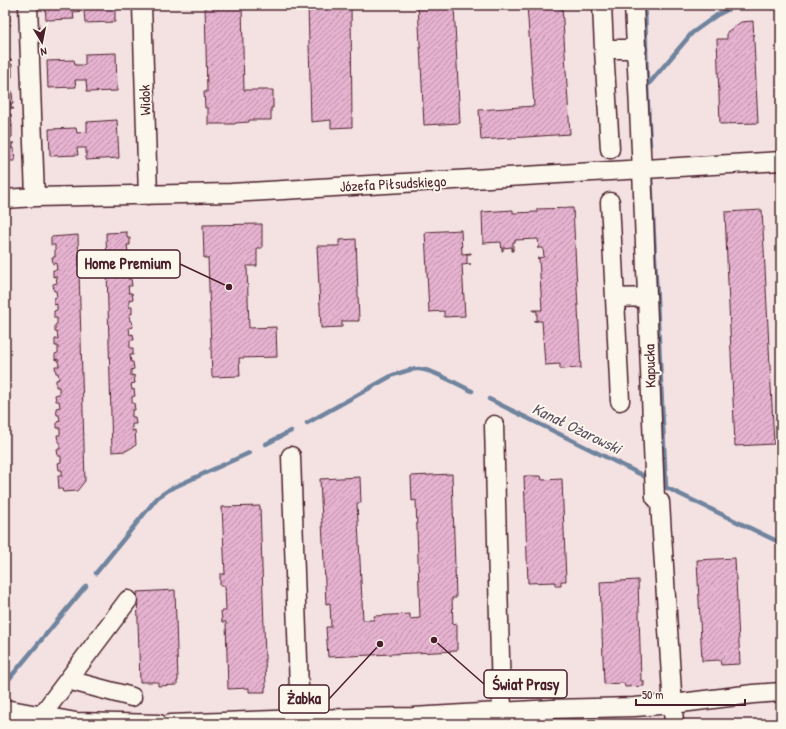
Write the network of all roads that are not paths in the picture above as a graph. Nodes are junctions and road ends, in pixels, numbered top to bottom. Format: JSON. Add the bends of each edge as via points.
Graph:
{"nodes":[{"id":1,"x":28,"y":5,"type":"edge"},
{"id":2,"x":142,"y":5,"type":"edge"},
{"id":3,"x":602,"y":5,"type":"edge"},
{"id":4,"x":634,"y":5,"type":"edge"},
{"id":5,"x":604,"y":49,"type":"junction"},
{"id":6,"x":636,"y":49,"type":"junction"},
{"id":7,"x":610,"y":149,"type":"dead end"},
{"id":8,"x":781,"y":161,"type":"edge"},
{"id":9,"x":642,"y":169,"type":"junction"},
{"id":10,"x":148,"y":195,"type":"junction"},
{"id":11,"x":35,"y":197,"type":"junction"},
{"id":12,"x":5,"y":199,"type":"edge"},
{"id":13,"x":610,"y":202,"type":"dead end"},
{"id":14,"x":615,"y":298,"type":"junction"},
{"id":15,"x":647,"y":298,"type":"junction"},
{"id":16,"x":620,"y":401,"type":"dead end"},
{"id":17,"x":494,"y":425,"type":"dead end"},
{"id":18,"x":291,"y":456,"type":"dead end"},
{"id":19,"x":128,"y":600,"type":"dead end"},
{"id":20,"x":68,"y":680,"type":"junction"},
{"id":21,"x":781,"y":692,"type":"edge"},
{"id":22,"x":132,"y":697,"type":"dead end"},
{"id":23,"x":673,"y":704,"type":"junction"},
{"id":24,"x":5,"y":708,"type":"edge"},
{"id":25,"x":503,"y":711,"type":"junction"},
{"id":26,"x":41,"y":716,"type":"junction"},
{"id":27,"x":300,"y":719,"type":"junction"},
{"id":28,"x":413,"y":720,"type":"edge"},
{"id":29,"x":159,"y":724,"type":"edge"},
{"id":30,"x":170,"y":724,"type":"edge"},
{"id":31,"x":674,"y":724,"type":"edge"}],
"edges":[{"from":1,"to":11,"type":"street"},
{"from":2,"to":10,"type":"street","name":"Widok"},
{"from":3,"to":5,"type":"street"},
{"from":4,"to":6,"type":"street","name":"Kapucka"},
{"from":5,"to":6,"type":"street"},
{"from":5,"to":7,"type":"street"},
{"from":6,"to":9,"type":"street","name":"Kapucka"},
{"from":8,"to":9,"type":"street","name":"Józefa Piłsudskiego"},
{"from":9,"to":10,"type":"street","name":"Józefa Piłsudskiego","via":[[239,193]]},
{"from":9,"to":15,"type":"street","name":"Kapucka"},
{"from":10,"to":11,"type":"street","name":"Józefa Piłsudskiego"},
{"from":11,"to":12,"type":"street","name":"Józefa Piłsudskiego"},
{"from":13,"to":14,"type":"street"},
{"from":14,"to":15,"type":"street"},
{"from":14,"to":16,"type":"street"},
{"from":15,"to":23,"type":"street","name":"Kapucka","via":[[655,497],[660,502]]},
{"from":17,"to":25,"type":"street"},
{"from":18,"to":27,"type":"street"},
{"from":19,"to":20,"type":"street"},
{"from":20,"to":22,"type":"street"},
{"from":20,"to":26,"type":"street"},
{"from":21,"to":23,"type":"street"},
{"from":23,"to":25,"type":"street"},
{"from":23,"to":31,"type":"street","name":"Kapucka"},
{"from":24,"to":26,"type":"street"},
{"from":25,"to":28,"type":"street"},
{"from":26,"to":29,"type":"street","via":[[76,722]]},
{"from":27,"to":28,"type":"street"},
{"from":27,"to":30,"type":"street"}]}
